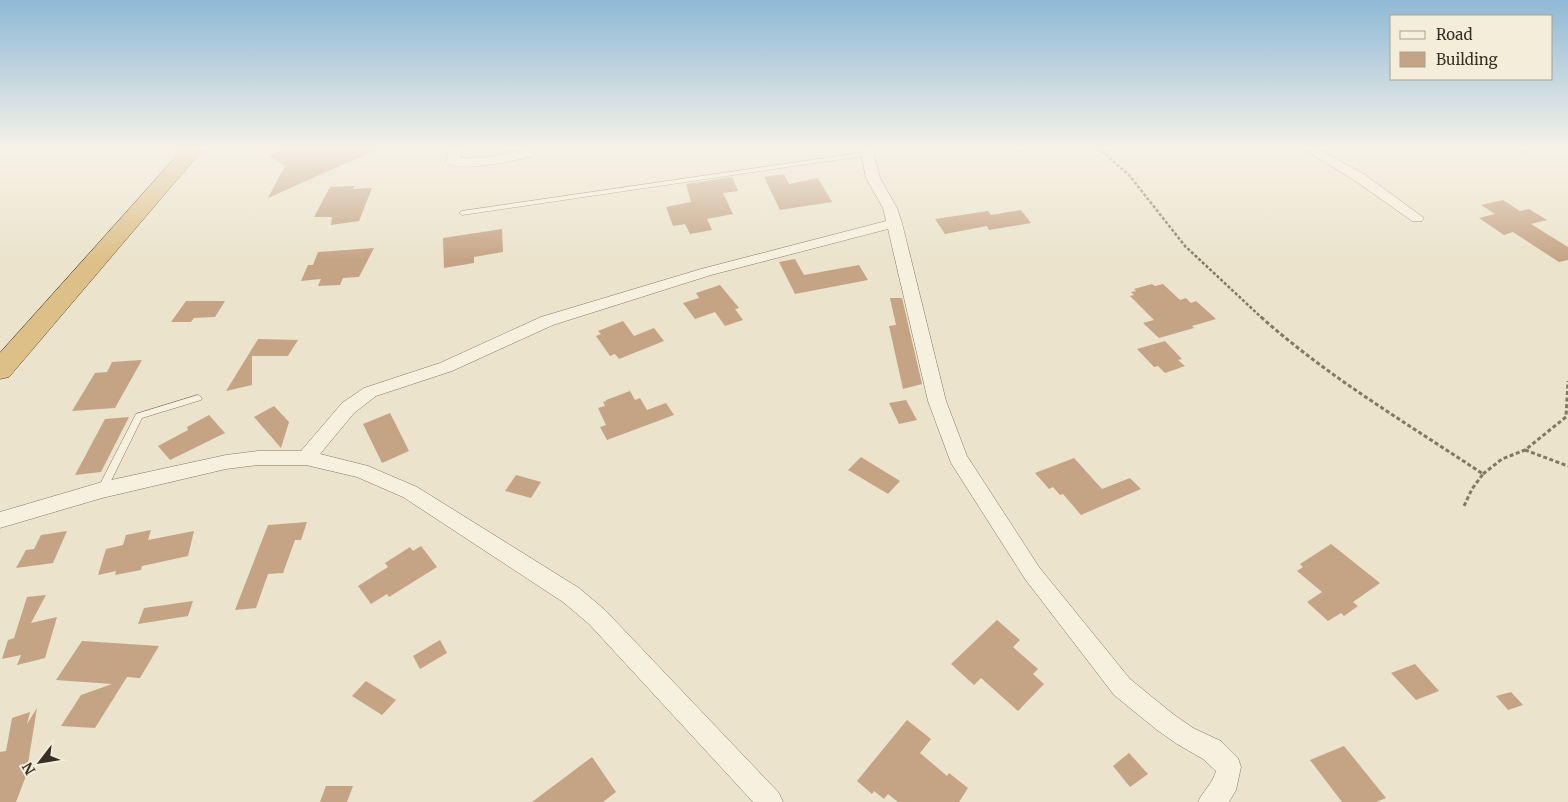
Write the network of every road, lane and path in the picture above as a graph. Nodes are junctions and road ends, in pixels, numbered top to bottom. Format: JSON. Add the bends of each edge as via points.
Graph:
{"nodes":[{"id":1,"x":161,"y":185,"type":"edge"},
{"id":2,"x":642,"y":185,"type":"edge"},
{"id":3,"x":876,"y":185,"type":"edge"},
{"id":4,"x":1137,"y":185,"type":"edge"},
{"id":5,"x":1371,"y":185,"type":"edge"},
{"id":6,"x":462,"y":213,"type":"dead end"},
{"id":7,"x":1416,"y":218,"type":"dead end"},
{"id":8,"x":894,"y":223,"type":"junction"},
{"id":9,"x":0,"y":370,"type":"edge"},
{"id":10,"x":1568,"y":382,"type":"edge"},
{"id":11,"x":1568,"y":393,"type":"edge"},
{"id":12,"x":198,"y":398,"type":"dead end"},
{"id":13,"x":1525,"y":450,"type":"junction"},
{"id":14,"x":306,"y":458,"type":"junction"},
{"id":15,"x":1568,"y":466,"type":"edge"},
{"id":16,"x":1483,"y":474,"type":"junction"},
{"id":17,"x":102,"y":490,"type":"junction"},
{"id":18,"x":1464,"y":506,"type":"dead end"},
{"id":19,"x":0,"y":520,"type":"edge"},
{"id":20,"x":770,"y":802,"type":"edge"},
{"id":21,"x":1211,"y":802,"type":"edge"}],
"edges":[{"from":1,"to":9,"type":"highway"},
{"from":2,"to":6,"type":"lane"},
{"from":3,"to":8,"type":"street","via":[[890,208]]},
{"from":4,"to":16,"type":"path","via":[[1185,246],[1291,344]]},
{"from":5,"to":7,"type":"street"},
{"from":8,"to":14,"type":"street","via":[[706,272],[547,321],[446,367],[370,392],[348,408]]},
{"from":8,"to":21,"type":"street","via":[[937,401],[958,458],[1032,573],[1122,687],[1165,722],[1212,750],[1229,767],[1223,790]]},
{"from":10,"to":11,"type":"path"},
{"from":11,"to":13,"type":"path","via":[[1566,417]]},
{"from":12,"to":17,"type":"lane","via":[[139,416]]},
{"from":13,"to":15,"type":"path"},
{"from":13,"to":16,"type":"path","via":[[1502,459]]},
{"from":14,"to":17,"type":"street","via":[[226,462]]},
{"from":14,"to":20,"type":"street","via":[[360,471],[410,492],[571,596],[604,624]]},
{"from":16,"to":18,"type":"path"},
{"from":17,"to":19,"type":"street"}]}
